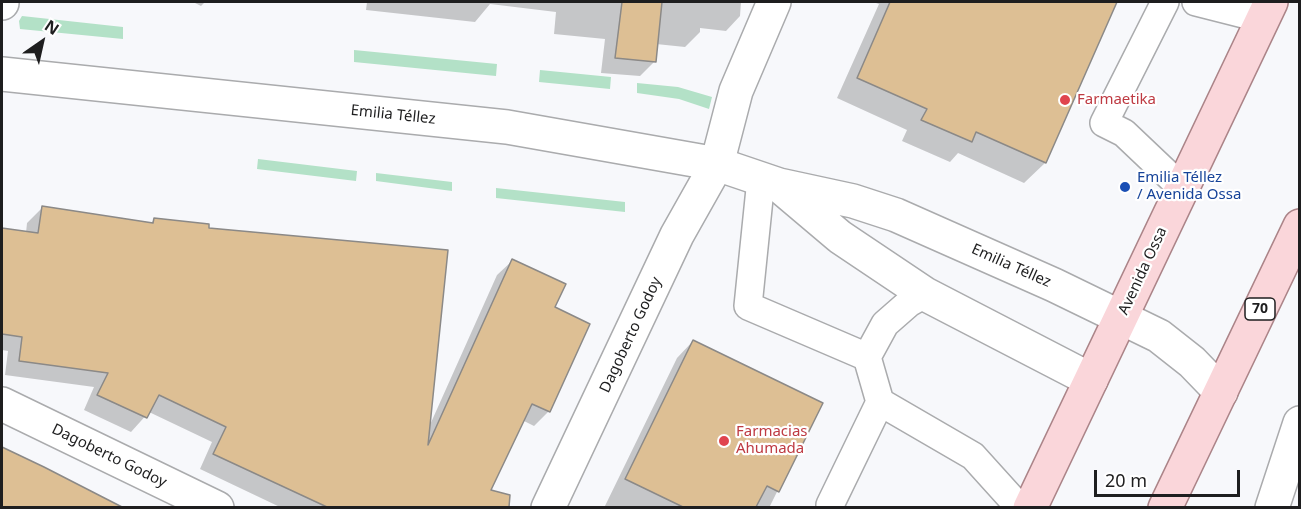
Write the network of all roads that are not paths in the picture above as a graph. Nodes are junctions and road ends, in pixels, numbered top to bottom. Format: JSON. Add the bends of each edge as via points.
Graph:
{"nodes":[{"id":1,"x":774,"y":2,"type":"edge"},
{"id":2,"x":1165,"y":2,"type":"edge"},
{"id":3,"x":1196,"y":2,"type":"edge"},
{"id":4,"x":1267,"y":10,"type":"edge"},
{"id":5,"x":2,"y":74,"type":"edge"},
{"id":6,"x":717,"y":164,"type":"junction"},
{"id":7,"x":770,"y":182,"type":"junction"},
{"id":8,"x":1182,"y":188,"type":"junction"},
{"id":9,"x":1299,"y":226,"type":"edge"},
{"id":10,"x":925,"y":294,"type":"junction"},
{"id":11,"x":1121,"y":317,"type":"junction"},
{"id":12,"x":867,"y":357,"type":"junction"},
{"id":13,"x":1091,"y":380,"type":"junction"},
{"id":14,"x":1221,"y":392,"type":"junction"},
{"id":15,"x":880,"y":402,"type":"junction"},
{"id":16,"x":2,"y":404,"type":"edge"},
{"id":17,"x":1299,"y":423,"type":"edge"},
{"id":18,"x":830,"y":505,"type":"dead end"},
{"id":19,"x":217,"y":507,"type":"edge"},
{"id":20,"x":548,"y":507,"type":"edge"},
{"id":21,"x":1020,"y":507,"type":"edge"},
{"id":22,"x":1030,"y":507,"type":"edge"},
{"id":23,"x":1165,"y":507,"type":"edge"},
{"id":24,"x":1272,"y":507,"type":"edge"}],
"edges":[{"from":1,"to":6,"type":"street","name":"Dagoberto Godoy","via":[[736,91]]},
{"from":2,"to":8,"type":"lane","via":[[1104,123],[1124,133]]},
{"from":3,"to":4,"type":"lane"},
{"from":4,"to":8,"type":"main road","name":"Avenida Ossa"},
{"from":5,"to":6,"type":"street","name":"Emilia Téllez","via":[[507,127]]},
{"from":6,"to":7,"type":"street","name":"Emilia Téllez"},
{"from":6,"to":20,"type":"street","name":"Dagoberto Godoy","via":[[678,235]]},
{"from":7,"to":10,"type":"street","name":"Emilia Téllez","via":[[840,237]]},
{"from":7,"to":11,"type":"street","name":"Emilia Téllez","via":[[896,215]]},
{"from":7,"to":12,"type":"lane","via":[[748,306]]},
{"from":8,"to":11,"type":"main road","name":"Avenida Ossa"},
{"from":9,"to":14,"type":"main road","number":"70"},
{"from":10,"to":12,"type":"lane","via":[[885,324]]},
{"from":10,"to":13,"type":"street","name":"Emilia Téllez"},
{"from":11,"to":13,"type":"main road","name":"Avenida Ossa"},
{"from":11,"to":14,"type":"street","name":"Emilia Téllez","via":[[1159,336]]},
{"from":12,"to":15,"type":"lane"},
{"from":13,"to":22,"type":"main road","name":"Avenida Ossa"},
{"from":14,"to":23,"type":"main road","number":"70"},
{"from":15,"to":18,"type":"lane"},
{"from":15,"to":21,"type":"lane","via":[[973,456]]},
{"from":16,"to":19,"type":"street","name":"Dagoberto Godoy"},
{"from":17,"to":24,"type":"street"}]}
